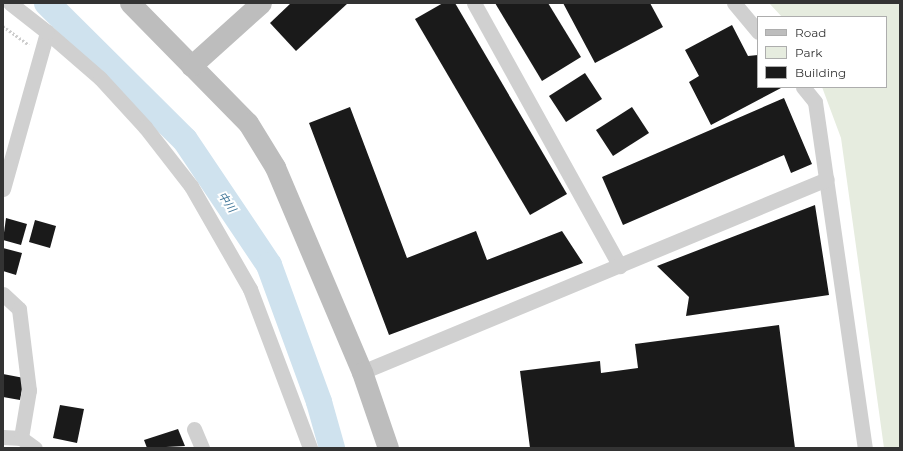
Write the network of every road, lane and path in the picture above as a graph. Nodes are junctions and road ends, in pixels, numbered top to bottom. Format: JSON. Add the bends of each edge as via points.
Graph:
{"nodes":[{"id":1,"x":10,"y":3,"type":"edge"},
{"id":2,"x":130,"y":3,"type":"edge"},
{"id":3,"x":261,"y":3,"type":"edge"},
{"id":4,"x":474,"y":3,"type":"edge"},
{"id":5,"x":734,"y":3,"type":"edge"},
{"id":6,"x":3,"y":26,"type":"edge"},
{"id":7,"x":757,"y":31,"type":"edge"},
{"id":8,"x":48,"y":32,"type":"junction"},
{"id":9,"x":42,"y":52,"type":"junction"},
{"id":10,"x":191,"y":66,"type":"junction"},
{"id":11,"x":804,"y":88,"type":"edge"},
{"id":12,"x":827,"y":179,"type":"junction"},
{"id":13,"x":3,"y":189,"type":"edge"},
{"id":14,"x":620,"y":266,"type":"junction"},
{"id":15,"x":3,"y":294,"type":"edge"},
{"id":16,"x":362,"y":372,"type":"junction"},
{"id":17,"x":194,"y":429,"type":"dead end"},
{"id":18,"x":3,"y":437,"type":"edge"},
{"id":19,"x":21,"y":438,"type":"junction"},
{"id":20,"x":35,"y":448,"type":"edge"},
{"id":21,"x":202,"y":448,"type":"edge"},
{"id":22,"x":310,"y":448,"type":"edge"},
{"id":23,"x":388,"y":448,"type":"edge"},
{"id":24,"x":865,"y":448,"type":"edge"}],
"edges":[{"from":1,"to":8,"type":"street"},
{"from":2,"to":10,"type":"street"},
{"from":3,"to":10,"type":"street"},
{"from":4,"to":14,"type":"street"},
{"from":5,"to":7,"type":"street"},
{"from":6,"to":9,"type":"path"},
{"from":8,"to":9,"type":"street"},
{"from":8,"to":22,"type":"street","via":[[100,78],[145,127],[191,186],[250,289]]},
{"from":9,"to":13,"type":"street"},
{"from":10,"to":16,"type":"street","via":[[248,123],[275,167]]},
{"from":11,"to":12,"type":"street","via":[[815,102]]},
{"from":12,"to":14,"type":"street"},
{"from":12,"to":24,"type":"street"},
{"from":14,"to":16,"type":"street"},
{"from":15,"to":19,"type":"street","via":[[19,309],[29,390]]},
{"from":16,"to":23,"type":"street"},
{"from":17,"to":21,"type":"street"},
{"from":18,"to":19,"type":"street"},
{"from":19,"to":20,"type":"street"}]}
